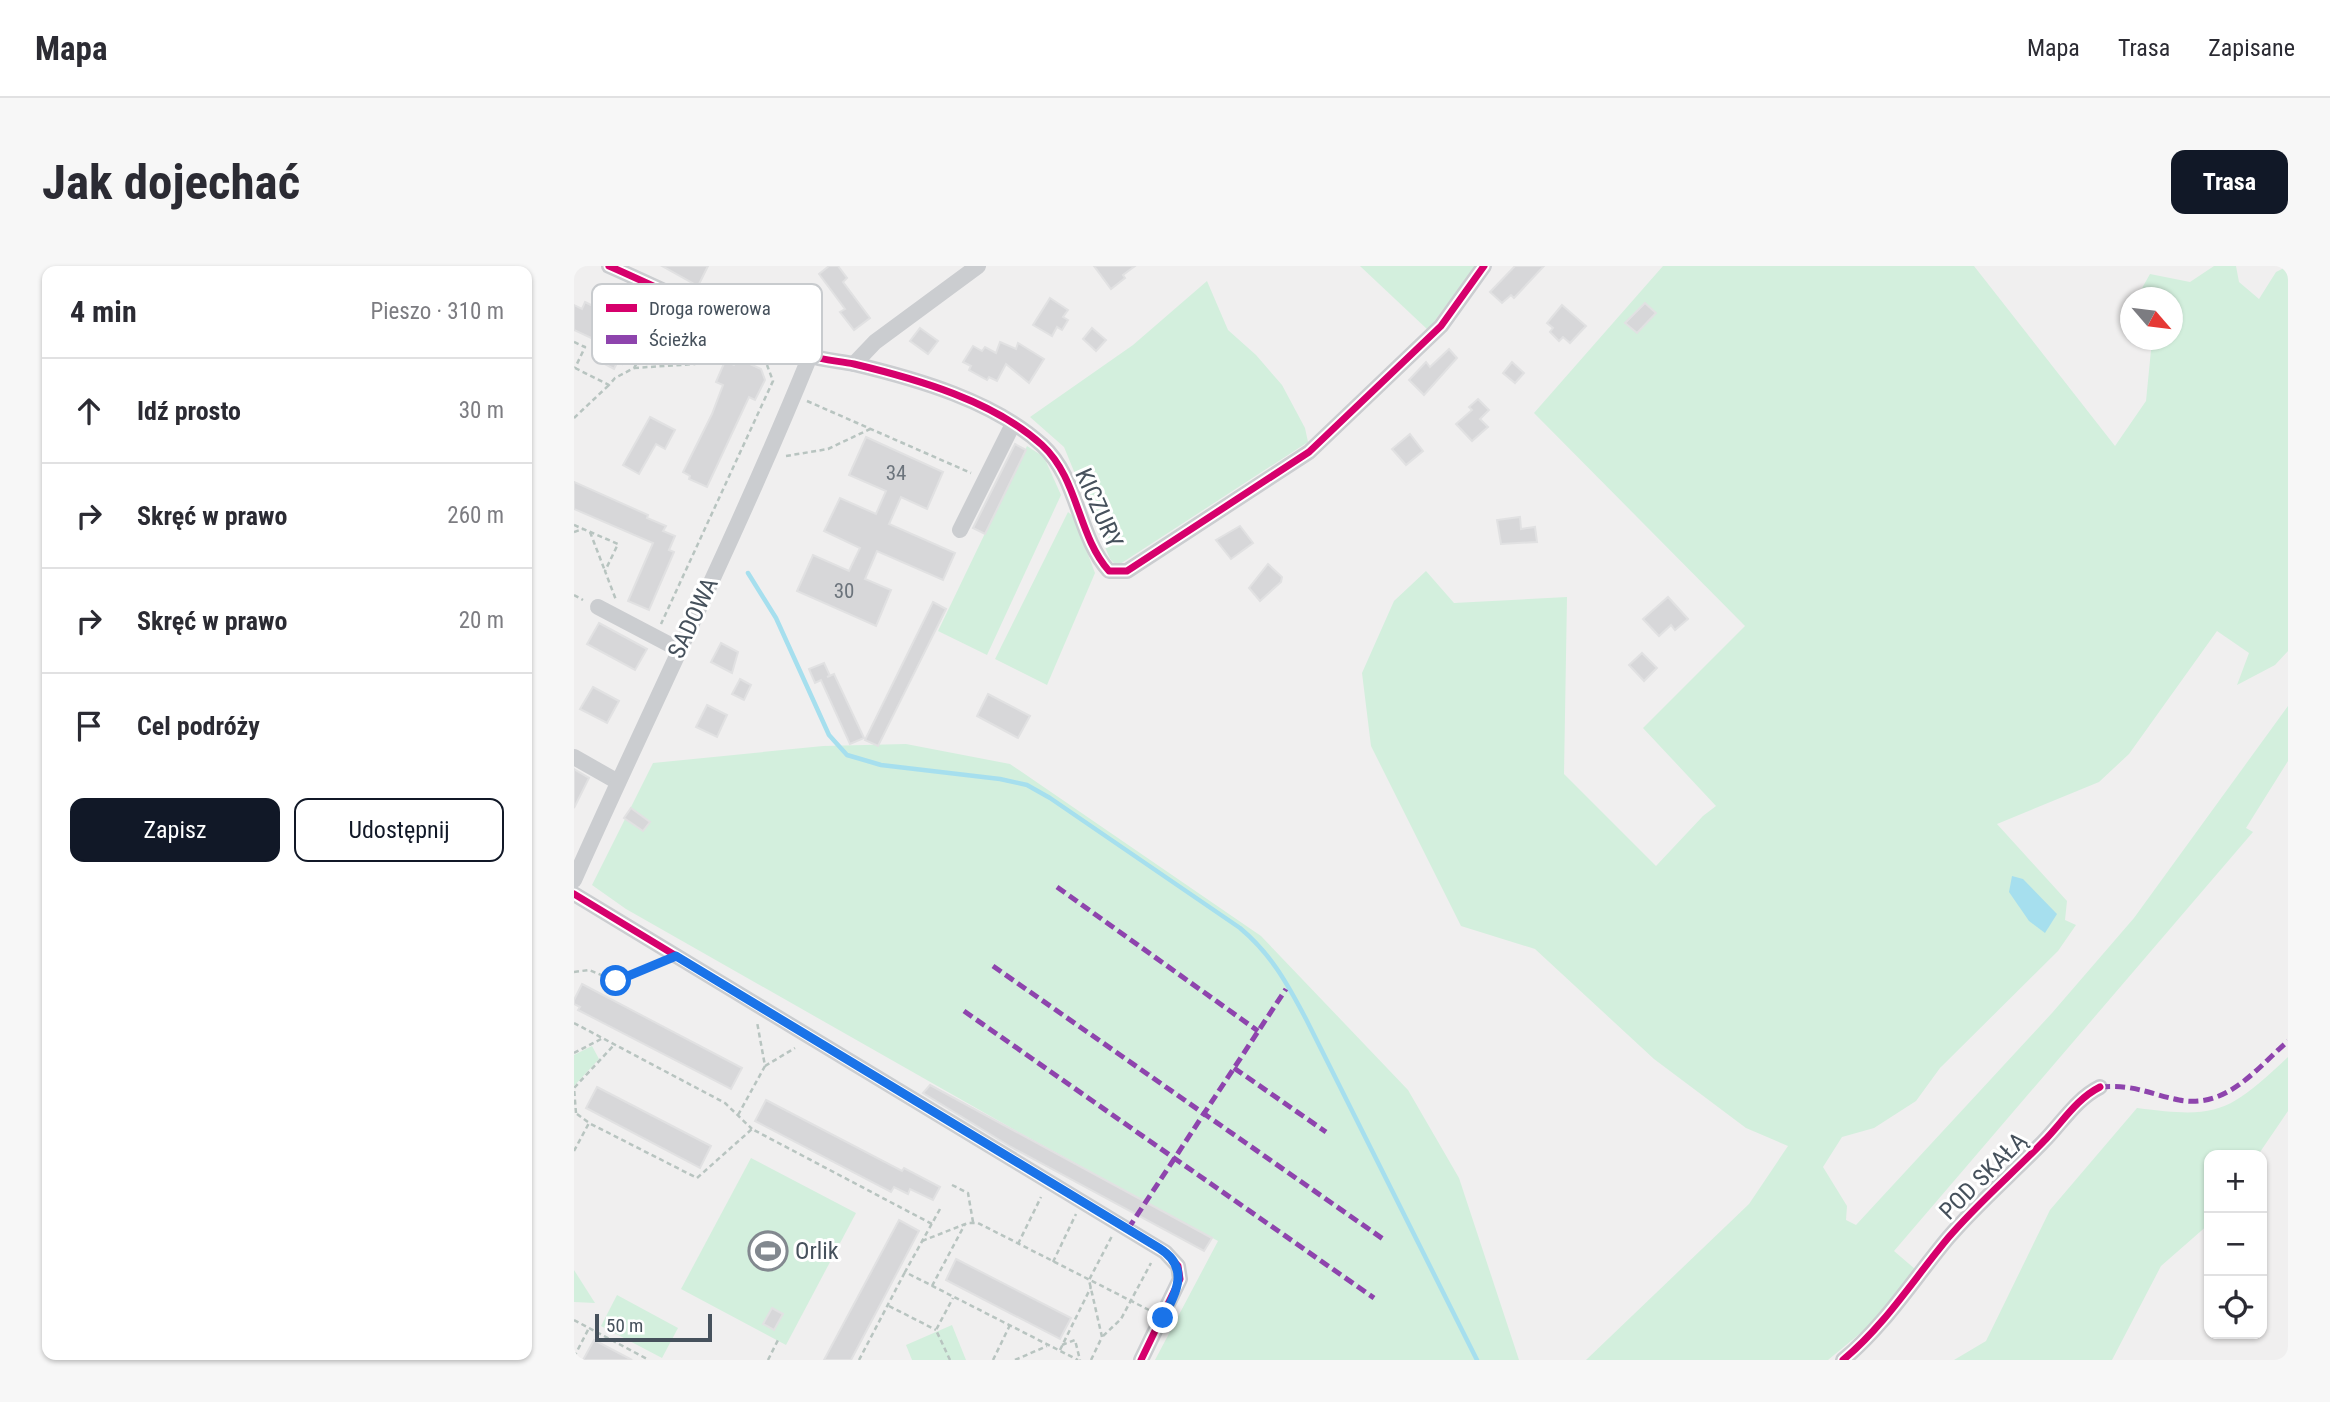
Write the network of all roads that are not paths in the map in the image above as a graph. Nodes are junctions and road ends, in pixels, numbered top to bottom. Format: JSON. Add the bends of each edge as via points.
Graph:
{"nodes":[{"id":1,"x":609,"y":266,"type":"edge"},
{"id":2,"x":978,"y":266,"type":"edge"},
{"id":3,"x":1484,"y":266,"type":"edge"},
{"id":4,"x":649,"y":284,"type":"edge"},
{"id":5,"x":822,"y":358,"type":"edge"},
{"id":6,"x":807,"y":364,"type":"edge"},
{"id":7,"x":854,"y":364,"type":"junction"},
{"id":8,"x":1013,"y":424,"type":"junction"},
{"id":9,"x":960,"y":530,"type":"dead end"},
{"id":10,"x":598,"y":607,"type":"dead end"},
{"id":11,"x":678,"y":649,"type":"junction"},
{"id":12,"x":574,"y":757,"type":"edge"},
{"id":13,"x":618,"y":782,"type":"junction"},
{"id":14,"x":574,"y":880,"type":"edge"},
{"id":15,"x":574,"y":894,"type":"edge"},
{"id":16,"x":2100,"y":1087,"type":"dead end"},
{"id":17,"x":1141,"y":1360,"type":"edge"},
{"id":18,"x":1843,"y":1360,"type":"edge"}],
"edges":[{"from":1,"to":4,"type":"street","name":"KICZURY"},
{"from":2,"to":7,"type":"street","via":[[875,342]]},
{"from":3,"to":8,"type":"street","name":"KICZURY","via":[[1432,334],[1309,452],[1127,571],[1109,571],[1101,562],[1060,468],[1041,444]]},
{"from":5,"to":7,"type":"street","name":"KICZURY"},
{"from":6,"to":11,"type":"street","name":"SADOWA","via":[[765,467]]},
{"from":7,"to":8,"type":"street","name":"KICZURY","via":[[942,391]]},
{"from":8,"to":9,"type":"street"},
{"from":10,"to":11,"type":"street"},
{"from":11,"to":13,"type":"street","name":"SADOWA"},
{"from":12,"to":13,"type":"street"},
{"from":13,"to":14,"type":"street","name":"SADOWA"},
{"from":15,"to":17,"type":"street","via":[[1159,1248],[1178,1266],[1180,1279]]},
{"from":16,"to":18,"type":"street","name":"POD SKAŁĄ","via":[[2086,1094],[1951,1235],[1883,1322]]}]}
